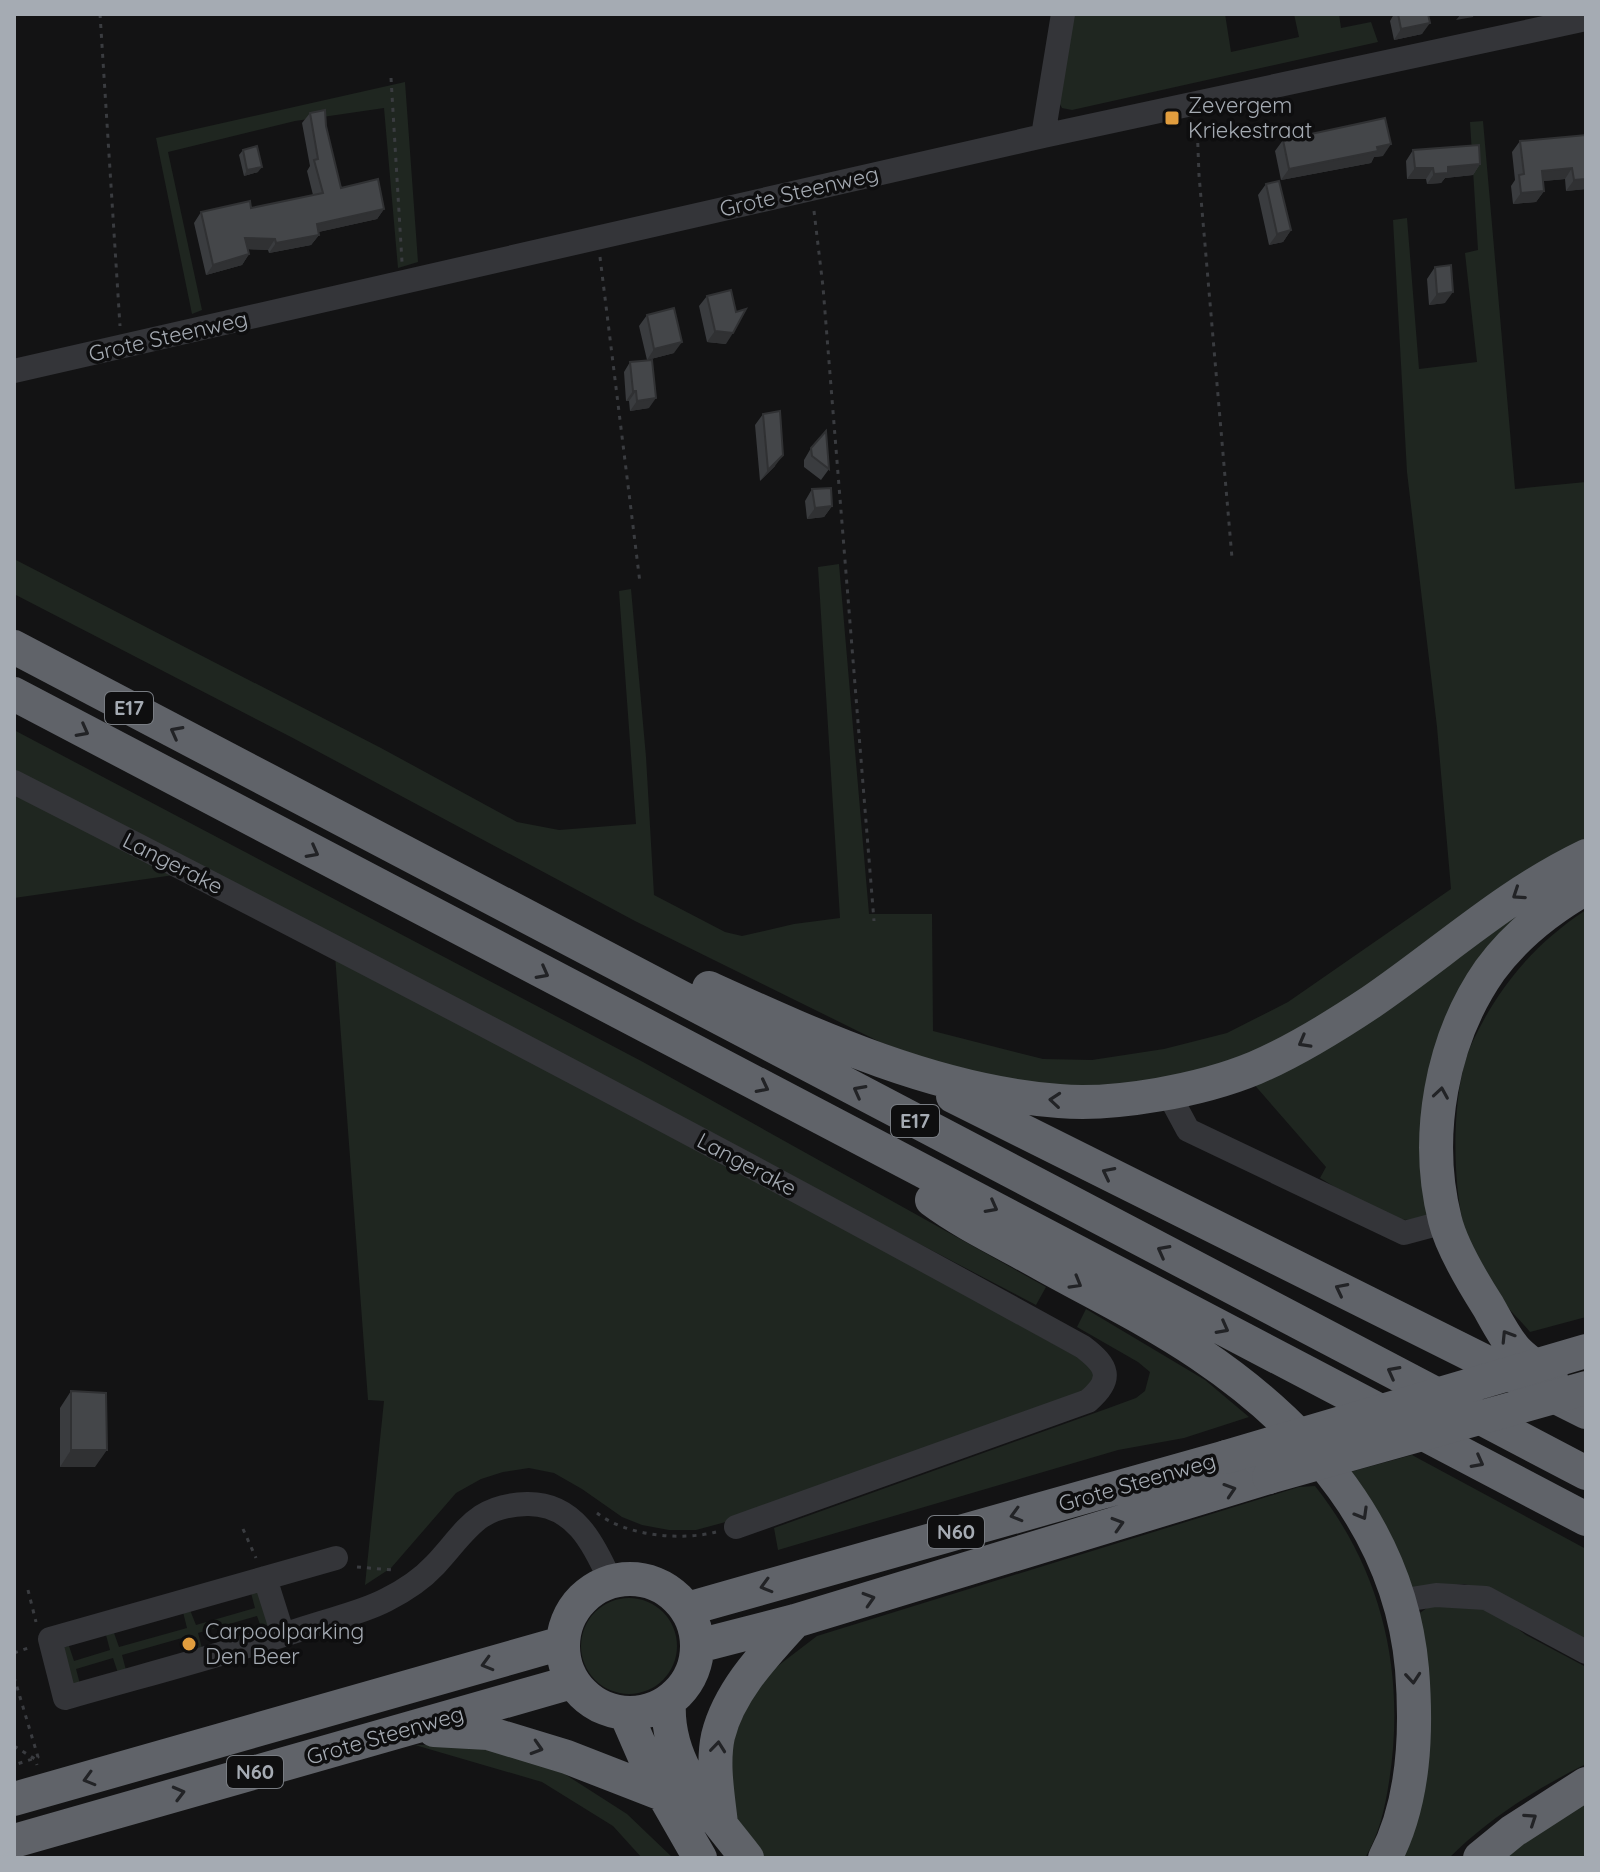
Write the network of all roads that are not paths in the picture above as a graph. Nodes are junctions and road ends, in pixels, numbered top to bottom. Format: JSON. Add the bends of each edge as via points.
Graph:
{"nodes":[{"id":1,"x":1063,"y":14,"type":"edge"},
{"id":2,"x":1586,"y":19,"type":"edge"},
{"id":3,"x":1043,"y":136,"type":"junction"},
{"id":4,"x":14,"y":371,"type":"edge"},
{"id":5,"x":14,"y":647,"type":"edge"},
{"id":6,"x":14,"y":694,"type":"edge"},
{"id":7,"x":245,"y":768,"type":"junction"},
{"id":8,"x":14,"y":782,"type":"edge"},
{"id":9,"x":1586,"y":856,"type":"edge"},
{"id":10,"x":1586,"y":888,"type":"edge"},
{"id":11,"x":888,"y":1063,"type":"junction"},
{"id":12,"x":1167,"y":1091,"type":"junction"},
{"id":13,"x":874,"y":1145,"type":"junction"},
{"id":14,"x":1445,"y":1222,"type":"junction"},
{"id":15,"x":1586,"y":1351,"type":"edge"},
{"id":16,"x":1586,"y":1388,"type":"edge"},
{"id":17,"x":1586,"y":1406,"type":"edge"},
{"id":18,"x":1586,"y":1412,"type":"edge"},
{"id":19,"x":1586,"y":1473,"type":"edge"},
{"id":20,"x":1586,"y":1519,"type":"edge"},
{"id":21,"x":736,"y":1527,"type":"dead end"},
{"id":22,"x":336,"y":1558,"type":"dead end"},
{"id":23,"x":265,"y":1578,"type":"junction"},
{"id":24,"x":610,"y":1580,"type":"junction"},
{"id":25,"x":1399,"y":1601,"type":"junction"},
{"id":26,"x":687,"y":1609,"type":"junction"},
{"id":27,"x":795,"y":1621,"type":"junction"},
{"id":28,"x":283,"y":1635,"type":"junction"},
{"id":29,"x":562,"y":1643,"type":"junction"},
{"id":30,"x":698,"y":1646,"type":"junction"},
{"id":31,"x":1586,"y":1652,"type":"edge"},
{"id":32,"x":572,"y":1682,"type":"junction"},
{"id":33,"x":669,"y":1702,"type":"junction"},
{"id":34,"x":626,"y":1714,"type":"junction"},
{"id":35,"x":406,"y":1728,"type":"junction"},
{"id":36,"x":1586,"y":1784,"type":"edge"},
{"id":37,"x":662,"y":1794,"type":"junction"},
{"id":38,"x":14,"y":1799,"type":"edge"},
{"id":39,"x":721,"y":1824,"type":"junction"},
{"id":40,"x":18,"y":1840,"type":"edge"},
{"id":41,"x":700,"y":1858,"type":"edge"},
{"id":42,"x":747,"y":1858,"type":"edge"},
{"id":43,"x":1385,"y":1858,"type":"edge"},
{"id":44,"x":1480,"y":1858,"type":"edge"}],
"edges":[{"from":1,"to":3,"type":"street"},
{"from":2,"to":3,"type":"street","name":"Grote Steenweg"},
{"from":3,"to":4,"type":"street","name":"Grote Steenweg"},
{"from":7,"to":5,"type":"highway","number":"E17","one_way":true},
{"from":6,"to":13,"type":"highway","number":"E17","one_way":true},
{"from":7,"to":11,"type":"highway","via":[[665,968]]},
{"from":19,"to":7,"type":"highway","number":"E17","one_way":true},
{"from":8,"to":21,"type":"street","name":"Langerake","via":[[849,1218],[1083,1347],[1104,1370],[1101,1391],[1088,1401]]},
{"from":9,"to":12,"type":"highway","one_way":true,"via":[[1498,907],[1370,1002],[1307,1041],[1254,1068]]},
{"from":14,"to":10,"type":"highway","one_way":true,"via":[[1437,1116],[1445,1069],[1462,1021],[1490,971],[1524,932]]},
{"from":12,"to":11,"type":"highway","one_way":true,"via":[[1061,1102],[998,1093]]},
{"from":18,"to":11,"type":"highway","one_way":true},
{"from":12,"to":14,"type":"street","via":[[1188,1130],[1404,1233]]},
{"from":13,"to":20,"type":"highway","number":"E17","one_way":true},
{"from":13,"to":25,"type":"highway","one_way":true,"via":[[935,1203],[1198,1353],[1258,1399],[1311,1449],[1354,1502]]},
{"from":17,"to":14,"type":"highway","one_way":true,"via":[[1514,1349],[1475,1286]]},
{"from":15,"to":26,"type":"highway","name":"Grote Steenweg","number":"N60","one_way":true,"bridge":true},
{"from":27,"to":16,"type":"highway","name":"Grote Steenweg","number":"N60","one_way":true,"bridge":true,"via":[[1269,1477]]},
{"from":22,"to":23,"type":"street"},
{"from":23,"to":28,"type":"street"},
{"from":23,"to":28,"type":"street","via":[[50,1639],[65,1698]]},
{"from":24,"to":26,"type":"highway","via":[[639,1578],[653,1583]]},
{"from":24,"to":28,"type":"street","via":[[591,1538],[565,1514],[542,1504],[506,1506],[478,1516],[411,1586],[382,1602]]},
{"from":24,"to":29,"type":"highway","via":[[586,1594],[569,1616]]},
{"from":25,"to":31,"type":"street","via":[[1436,1595],[1486,1598]]},
{"from":25,"to":43,"type":"highway","one_way":true,"via":[[1410,1649],[1415,1736],[1402,1813]]},
{"from":26,"to":30,"type":"highway"},
{"from":27,"to":30,"type":"highway","name":"Grote Steenweg","number":"N60"},
{"from":39,"to":27,"type":"highway","one_way":true,"via":[[718,1736],[735,1696]]},
{"from":29,"to":32,"type":"highway"},
{"from":29,"to":38,"type":"highway","name":"Grote Steenweg","number":"N60","one_way":true},
{"from":30,"to":33,"type":"highway","via":[[689,1678]]},
{"from":32,"to":34,"type":"highway","via":[[595,1705]]},
{"from":32,"to":35,"type":"highway","name":"Grote Steenweg","number":"N60"},
{"from":33,"to":34,"type":"highway"},
{"from":33,"to":39,"type":"highway","via":[[668,1719],[690,1786]]},
{"from":34,"to":37,"type":"highway"},
{"from":35,"to":37,"type":"highway","one_way":true,"via":[[488,1733]]},
{"from":40,"to":35,"type":"highway","name":"Grote Steenweg","number":"N60","one_way":true},
{"from":44,"to":36,"type":"highway","one_way":true},
{"from":37,"to":41,"type":"highway"},
{"from":39,"to":42,"type":"highway"}]}
